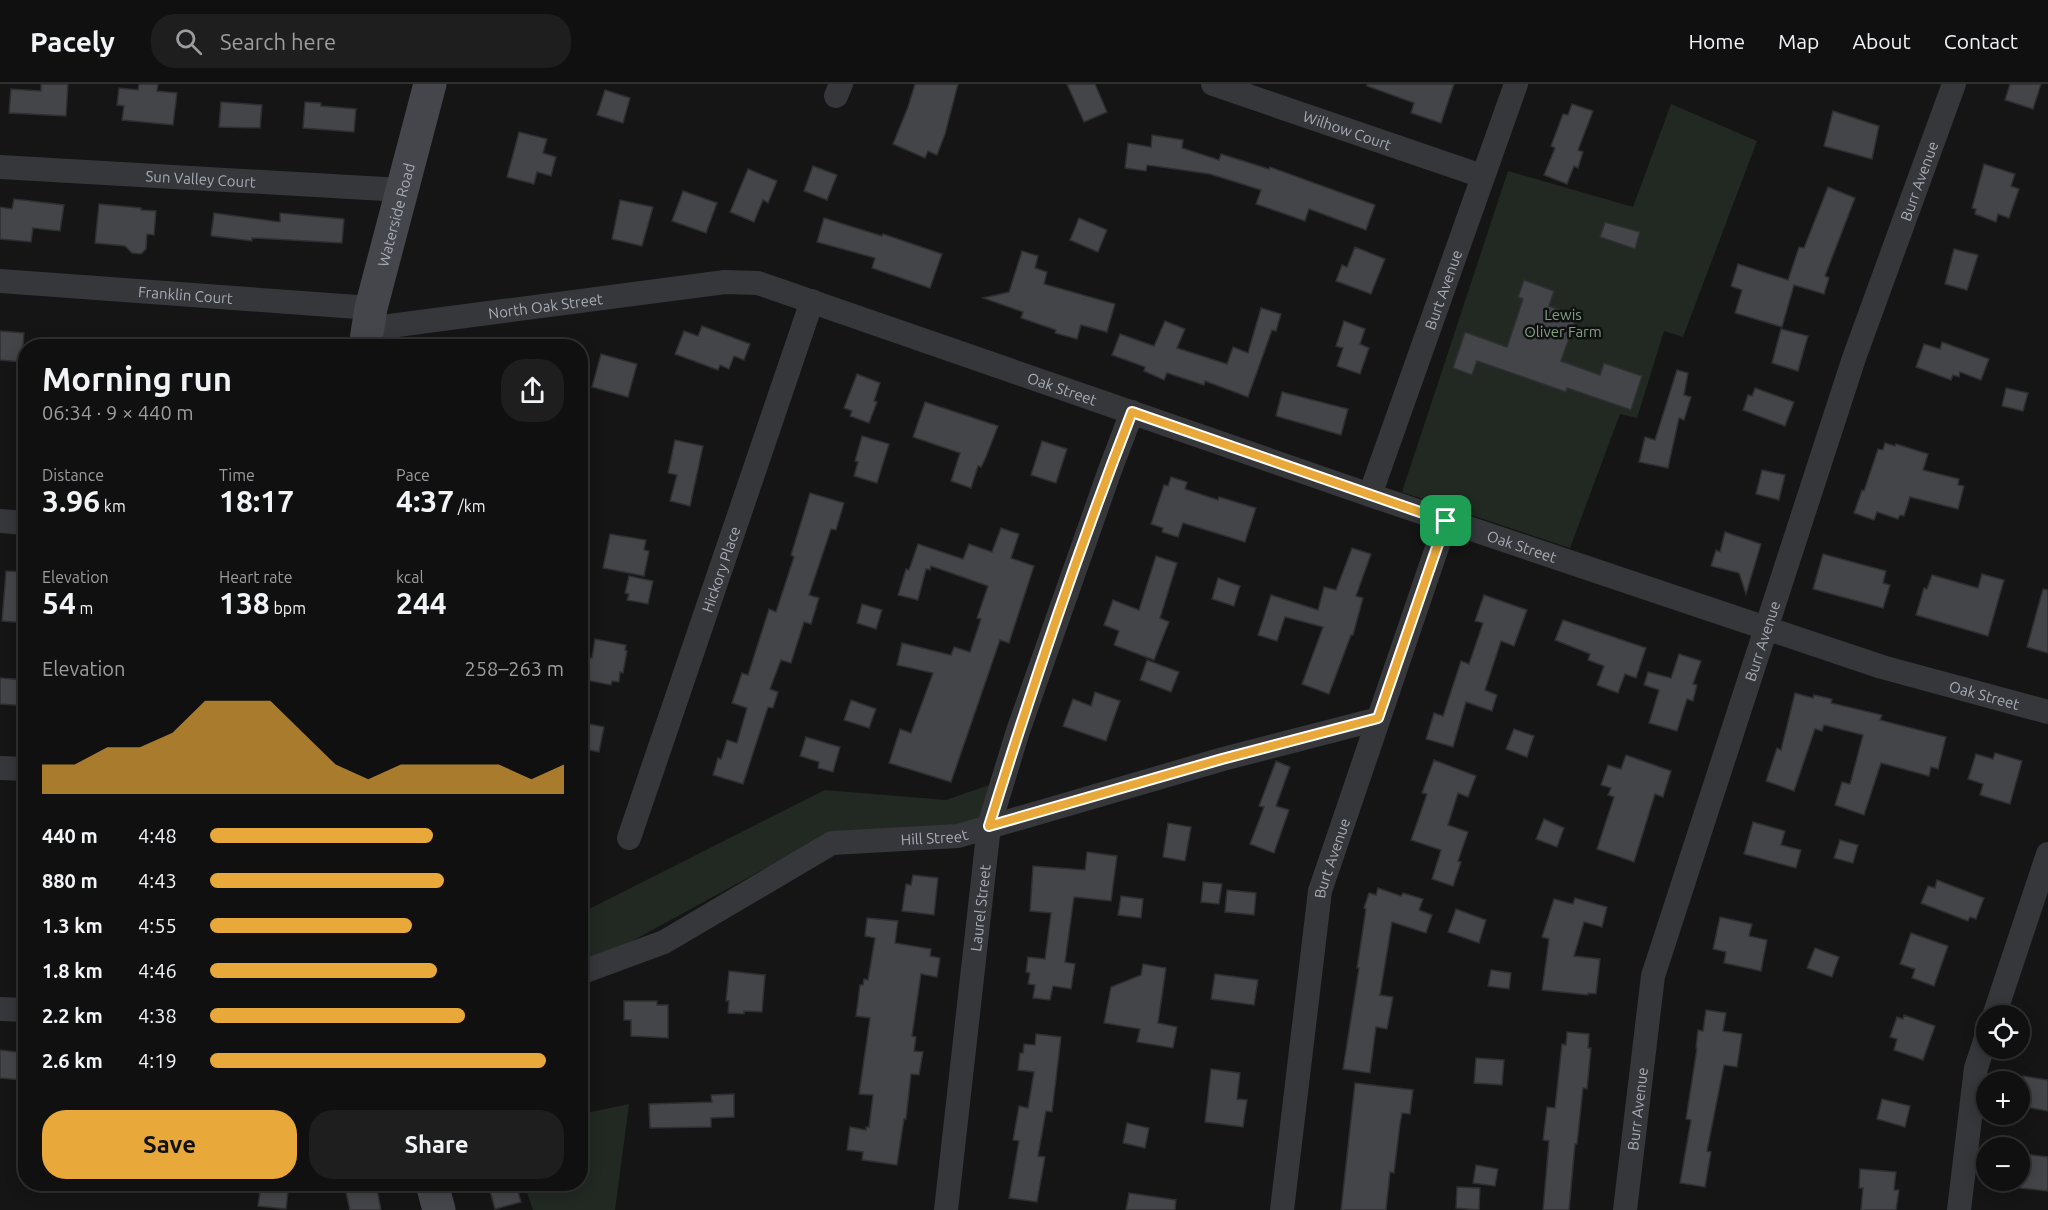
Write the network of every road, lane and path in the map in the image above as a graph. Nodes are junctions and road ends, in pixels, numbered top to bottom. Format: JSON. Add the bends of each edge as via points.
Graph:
{"nodes":[{"id":1,"x":430,"y":84,"type":"edge"},
{"id":2,"x":1213,"y":84,"type":"edge"},
{"id":3,"x":1516,"y":84,"type":"edge"},
{"id":4,"x":1954,"y":84,"type":"edge"},
{"id":5,"x":0,"y":167,"type":"edge"},
{"id":6,"x":1482,"y":176,"type":"junction"},
{"id":7,"x":402,"y":190,"type":"junction"},
{"id":8,"x":0,"y":281,"type":"edge"},
{"id":9,"x":725,"y":282,"type":"joint"},
{"id":10,"x":812,"y":301,"type":"junction"},
{"id":11,"x":368,"y":328,"type":"edge"},
{"id":12,"x":1132,"y":412,"type":"junction"},
{"id":13,"x":1370,"y":495,"type":"junction"},
{"id":14,"x":0,"y":521,"type":"edge"},
{"id":15,"x":1446,"y":521,"type":"junction"},
{"id":16,"x":18,"y":522,"type":"edge"},
{"id":17,"x":1768,"y":627,"type":"junction"},
{"id":18,"x":2048,"y":712,"type":"edge"},
{"id":19,"x":1378,"y":718,"type":"junction"},
{"id":20,"x":0,"y":768,"type":"edge"},
{"id":21,"x":18,"y":769,"type":"edge"},
{"id":22,"x":989,"y":826,"type":"junction"},
{"id":23,"x":629,"y":837,"type":"dead end"},
{"id":24,"x":2048,"y":854,"type":"edge"},
{"id":25,"x":588,"y":970,"type":"edge"},
{"id":26,"x":1998,"y":1005,"type":"edge"},
{"id":27,"x":0,"y":1009,"type":"edge"},
{"id":28,"x":18,"y":1010,"type":"edge"},
{"id":29,"x":1979,"y":1059,"type":"edge"},
{"id":30,"x":434,"y":1191,"type":"edge"},
{"id":31,"x":439,"y":1210,"type":"edge"},
{"id":32,"x":946,"y":1210,"type":"edge"},
{"id":33,"x":1282,"y":1210,"type":"edge"},
{"id":34,"x":1624,"y":1210,"type":"edge"},
{"id":35,"x":1959,"y":1210,"type":"edge"}],
"edges":[{"from":1,"to":7,"type":"main road","name":"Waterside Road"},
{"from":2,"to":6,"type":"street","name":"Wilhow Court"},
{"from":3,"to":6,"type":"street","name":"Burt Avenue"},
{"from":4,"to":17,"type":"street","name":"Burr Avenue","via":[[1854,358]]},
{"from":5,"to":7,"type":"street","name":"Sun Valley Court"},
{"from":6,"to":13,"type":"street","name":"Burt Avenue"},
{"from":7,"to":11,"type":"main road","name":"Waterside Road"},
{"from":8,"to":11,"type":"street","name":"Franklin Court"},
{"from":9,"to":10,"type":"street","name":"Oak Street","via":[[758,283]]},
{"from":9,"to":11,"type":"street","name":"North Oak Street"},
{"from":10,"to":12,"type":"street","name":"Oak Street"},
{"from":10,"to":23,"type":"street","name":"Hickory Place"},
{"from":12,"to":13,"type":"street","name":"Oak Street"},
{"from":12,"to":22,"type":"street","name":"Laurel Street","via":[[1026,709]]},
{"from":13,"to":15,"type":"street","name":"Oak Street"},
{"from":14,"to":16,"type":"street"},
{"from":15,"to":17,"type":"street","name":"Oak Street"},
{"from":15,"to":19,"type":"street","name":"Burt Avenue"},
{"from":17,"to":18,"type":"street","name":"Oak Street","via":[[1882,667]]},
{"from":17,"to":34,"type":"street","name":"Burr Avenue","via":[[1653,976]]},
{"from":19,"to":22,"type":"street","name":"Hill Street"},
{"from":19,"to":33,"type":"street","name":"Burt Avenue","via":[[1320,891]]},
{"from":20,"to":21,"type":"street"},
{"from":22,"to":25,"type":"street","name":"Hill Street","via":[[958,836],[832,843],[664,942]]},
{"from":22,"to":32,"type":"street","name":"Laurel Street"},
{"from":24,"to":26,"type":"street"},
{"from":27,"to":28,"type":"street"},
{"from":29,"to":35,"type":"street"},
{"from":30,"to":31,"type":"main road"}]}
